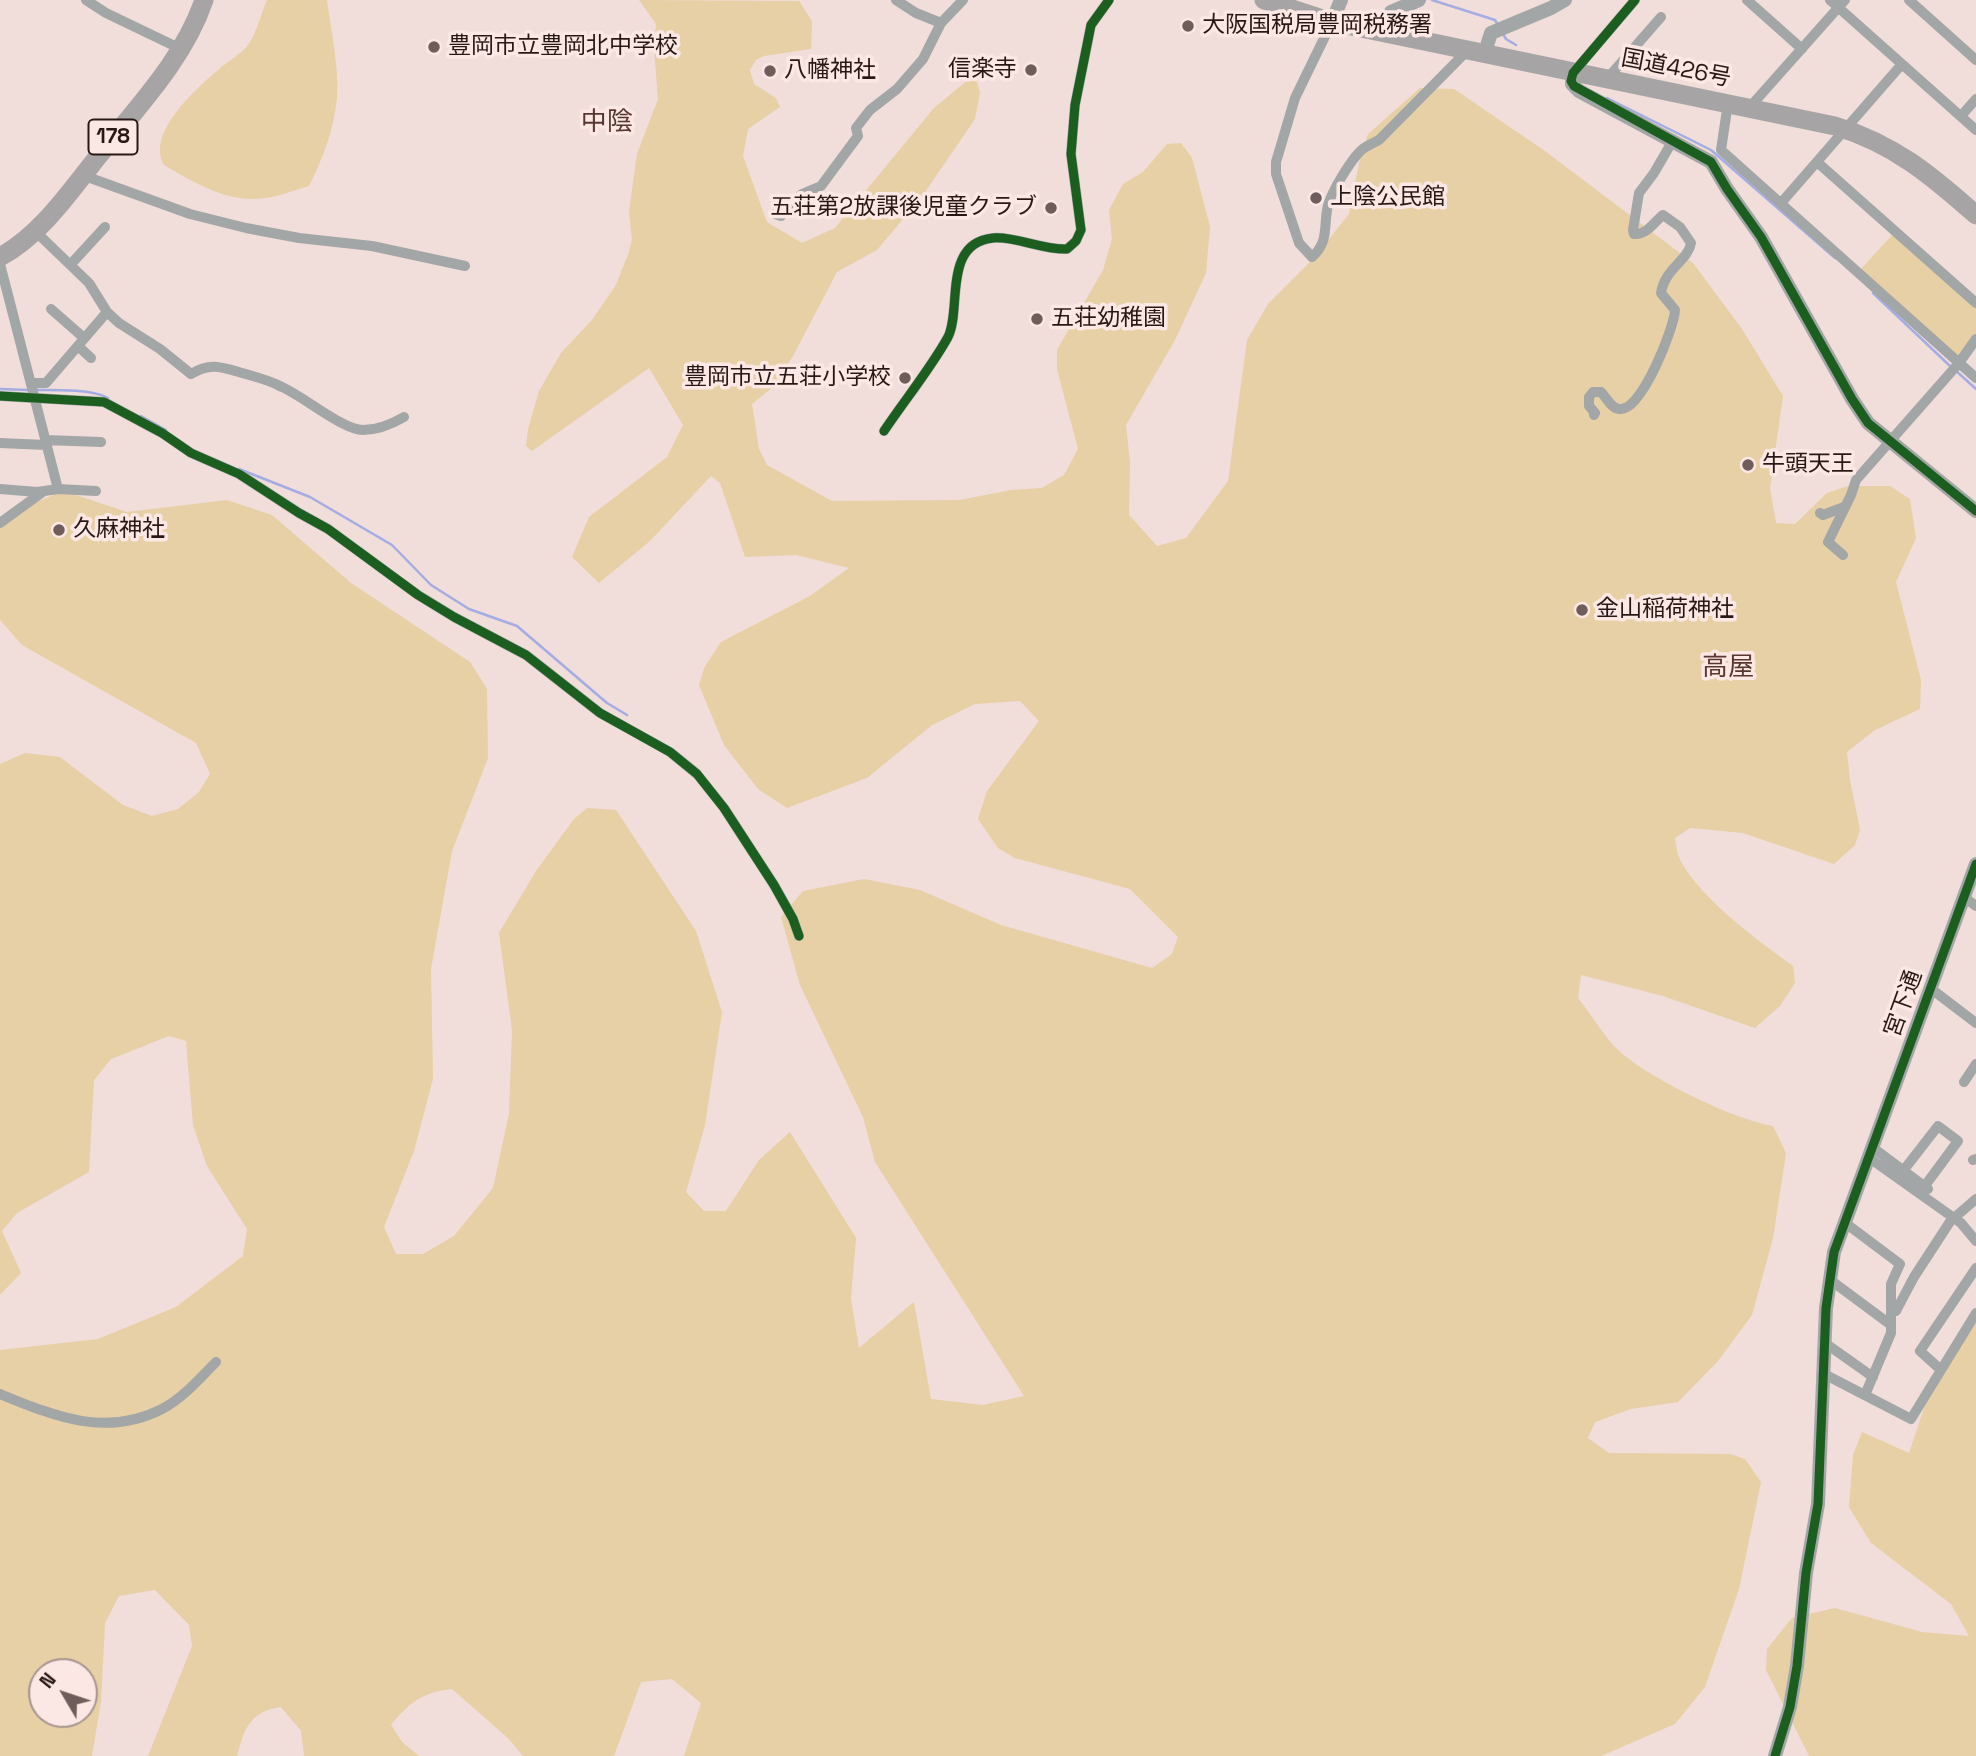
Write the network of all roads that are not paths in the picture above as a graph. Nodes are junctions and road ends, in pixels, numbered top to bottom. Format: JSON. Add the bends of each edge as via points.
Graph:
{"nodes":[{"id":1,"x":86,"y":0,"type":"edge"},
{"id":2,"x":204,"y":0,"type":"edge"},
{"id":3,"x":896,"y":0,"type":"edge"},
{"id":4,"x":963,"y":0,"type":"edge"},
{"id":5,"x":1109,"y":0,"type":"edge"},
{"id":6,"x":1264,"y":0,"type":"edge"},
{"id":7,"x":1341,"y":0,"type":"edge"},
{"id":8,"x":1565,"y":0,"type":"edge"},
{"id":9,"x":1635,"y":0,"type":"edge"},
{"id":10,"x":1747,"y":0,"type":"edge"},
{"id":11,"x":1909,"y":0,"type":"edge"},
{"id":12,"x":1416,"y":1,"type":"edge"},
{"id":13,"x":1838,"y":3,"type":"edge"},
{"id":14,"x":1661,"y":17,"type":"dead end"},
{"id":15,"x":1332,"y":22,"type":"junction"},
{"id":16,"x":941,"y":23,"type":"junction"},
{"id":17,"x":1381,"y":32,"type":"junction"},
{"id":18,"x":181,"y":49,"type":"junction"},
{"id":19,"x":1802,"y":49,"type":"junction"},
{"id":20,"x":1475,"y":54,"type":"junction"},
{"id":21,"x":1976,"y":60,"type":"edge"},
{"id":22,"x":1902,"y":64,"type":"junction"},
{"id":23,"x":1573,"y":73,"type":"junction"},
{"id":24,"x":1606,"y":80,"type":"junction"},
{"id":25,"x":1976,"y":99,"type":"edge"},
{"id":26,"x":1728,"y":103,"type":"junction"},
{"id":27,"x":1749,"y":108,"type":"junction"},
{"id":28,"x":1961,"y":116,"type":"junction"},
{"id":29,"x":1845,"y":129,"type":"junction"},
{"id":30,"x":1976,"y":130,"type":"edge"},
{"id":31,"x":1672,"y":142,"type":"junction"},
{"id":32,"x":1816,"y":162,"type":"junction"},
{"id":33,"x":82,"y":175,"type":"junction"},
{"id":34,"x":1781,"y":203,"type":"junction"},
{"id":35,"x":775,"y":214,"type":"dead end"},
{"id":36,"x":1976,"y":215,"type":"edge"},
{"id":37,"x":105,"y":227,"type":"dead end"},
{"id":38,"x":35,"y":232,"type":"junction"},
{"id":39,"x":3,"y":254,"type":"edge"},
{"id":40,"x":71,"y":264,"type":"junction"},
{"id":41,"x":465,"y":266,"type":"dead end"},
{"id":42,"x":1976,"y":303,"type":"edge"},
{"id":43,"x":51,"y":309,"type":"dead end"},
{"id":44,"x":107,"y":312,"type":"junction"},
{"id":45,"x":1976,"y":339,"type":"edge"},
{"id":46,"x":81,"y":342,"type":"junction"},
{"id":47,"x":91,"y":358,"type":"dead end"},
{"id":48,"x":1959,"y":363,"type":"junction"},
{"id":49,"x":1976,"y":378,"type":"edge"},
{"id":50,"x":31,"y":383,"type":"junction"},
{"id":51,"x":0,"y":396,"type":"edge"},
{"id":52,"x":34,"y":398,"type":"junction"},
{"id":53,"x":1596,"y":415,"type":"dead end"},
{"id":54,"x":404,"y":417,"type":"dead end"},
{"id":55,"x":884,"y":431,"type":"dead end"},
{"id":56,"x":46,"y":442,"type":"junction"},
{"id":57,"x":101,"y":442,"type":"dead end"},
{"id":58,"x":1890,"y":442,"type":"junction"},
{"id":59,"x":0,"y":443,"type":"edge"},
{"id":60,"x":0,"y":489,"type":"edge"},
{"id":61,"x":58,"y":489,"type":"junction"},
{"id":62,"x":44,"y":491,"type":"junction"},
{"id":63,"x":96,"y":491,"type":"dead end"},
{"id":64,"x":1844,"y":507,"type":"junction"},
{"id":65,"x":1976,"y":511,"type":"edge"},
{"id":66,"x":1820,"y":513,"type":"dead end"},
{"id":67,"x":0,"y":523,"type":"edge"},
{"id":68,"x":1843,"y":555,"type":"dead end"},
{"id":69,"x":1976,"y":864,"type":"edge"},
{"id":70,"x":1970,"y":901,"type":"edge"},
{"id":71,"x":799,"y":936,"type":"dead end"},
{"id":72,"x":1930,"y":988,"type":"junction"},
{"id":73,"x":1976,"y":1023,"type":"edge"},
{"id":74,"x":1976,"y":1064,"type":"edge"},
{"id":75,"x":1964,"y":1082,"type":"dead end"},
{"id":76,"x":1870,"y":1152,"type":"junction"},
{"id":77,"x":1903,"y":1171,"type":"junction"},
{"id":78,"x":1976,"y":1199,"type":"edge"},
{"id":79,"x":1953,"y":1218,"type":"junction"},
{"id":80,"x":1843,"y":1222,"type":"junction"},
{"id":81,"x":1976,"y":1241,"type":"edge"},
{"id":82,"x":1976,"y":1268,"type":"edge"},
{"id":83,"x":1829,"y":1279,"type":"junction"},
{"id":84,"x":1896,"y":1311,"type":"dead end"},
{"id":85,"x":1976,"y":1313,"type":"edge"},
{"id":86,"x":1891,"y":1325,"type":"junction"},
{"id":87,"x":1825,"y":1343,"type":"junction"},
{"id":88,"x":216,"y":1362,"type":"dead end"},
{"id":89,"x":1941,"y":1370,"type":"junction"},
{"id":90,"x":1824,"y":1374,"type":"junction"},
{"id":91,"x":1873,"y":1377,"type":"junction"},
{"id":92,"x":0,"y":1394,"type":"edge"},
{"id":93,"x":1865,"y":1395,"type":"junction"},
{"id":94,"x":1775,"y":1756,"type":"edge"}],
"edges":[{"from":1,"to":18,"type":"street"},
{"from":2,"to":18,"type":"highway","number":"178"},
{"from":3,"to":16,"type":"street"},
{"from":4,"to":16,"type":"street"},
{"from":5,"to":55,"type":"street","via":[[1091,26],[1075,104],[1071,154],[1081,230],[1076,241],[1067,249],[1054,249],[993,238],[967,252],[959,267],[949,335]]},
{"from":6,"to":15,"type":"highway","name":"国道426号"},
{"from":7,"to":15,"type":"street"},
{"from":8,"to":20,"type":"street","via":[[1499,29]]},
{"from":9,"to":23,"type":"street"},
{"from":10,"to":19,"type":"street"},
{"from":11,"to":21,"type":"street"},
{"from":12,"to":17,"type":"street","via":[[1391,12]]},
{"from":13,"to":19,"type":"street"},
{"from":13,"to":22,"type":"street"},
{"from":14,"to":24,"type":"street"},
{"from":15,"to":17,"type":"highway","name":"国道426号"},
{"from":15,"to":20,"type":"street","via":[[1295,98],[1276,162],[1299,243],[1312,257],[1324,241],[1326,211],[1333,193],[1363,149]]},
{"from":16,"to":35,"type":"street","via":[[923,59],[856,128],[858,136],[830,176],[821,186],[802,194],[781,216]]},
{"from":17,"to":20,"type":"highway","name":"国道426号"},
{"from":18,"to":33,"type":"highway","number":"178"},
{"from":19,"to":27,"type":"street"},
{"from":20,"to":23,"type":"highway","name":"国道426号"},
{"from":22,"to":28,"type":"street"},
{"from":22,"to":29,"type":"street"},
{"from":23,"to":24,"type":"highway","name":"国道426号"},
{"from":23,"to":31,"type":"street","via":[[1576,89]]},
{"from":24,"to":26,"type":"highway","name":"国道426号"},
{"from":25,"to":28,"type":"street"},
{"from":26,"to":27,"type":"highway","name":"国道426号"},
{"from":26,"to":34,"type":"street","via":[[1721,149]]},
{"from":27,"to":29,"type":"highway","name":"国道426号"},
{"from":28,"to":30,"type":"street"},
{"from":29,"to":32,"type":"street"},
{"from":29,"to":36,"type":"highway","name":"国道426号","via":[[1913,162]]},
{"from":31,"to":53,"type":"street","via":[[1639,193],[1633,230],[1639,234],[1651,228],[1663,215],[1680,227],[1690,243],[1687,254],[1663,282],[1661,293],[1675,310],[1674,321],[1656,369],[1634,400],[1620,410],[1593,392],[1589,406]]},
{"from":31,"to":58,"type":"street","via":[[1711,162],[1760,237],[1852,399],[1868,423]]},
{"from":32,"to":34,"type":"street"},
{"from":32,"to":42,"type":"street"},
{"from":33,"to":38,"type":"highway","number":"178"},
{"from":33,"to":41,"type":"street","via":[[190,214],[246,228],[372,246]]},
{"from":34,"to":48,"type":"street"},
{"from":37,"to":40,"type":"street"},
{"from":38,"to":39,"type":"highway","number":"178"},
{"from":38,"to":40,"type":"street"},
{"from":39,"to":50,"type":"street"},
{"from":40,"to":44,"type":"street"},
{"from":43,"to":46,"type":"street"},
{"from":44,"to":46,"type":"street"},
{"from":44,"to":54,"type":"street","via":[[191,374],[212,365],[259,377],[361,430]]},
{"from":45,"to":48,"type":"street"},
{"from":46,"to":47,"type":"street"},
{"from":46,"to":50,"type":"street","via":[[46,383]]},
{"from":48,"to":49,"type":"street"},
{"from":48,"to":58,"type":"street"},
{"from":50,"to":52,"type":"street"},
{"from":51,"to":52,"type":"street"},
{"from":52,"to":56,"type":"street"},
{"from":52,"to":71,"type":"street","via":[[104,402],[191,453],[239,474],[350,543],[418,595],[526,655],[600,713],[670,752],[698,774],[724,808],[775,885]]},
{"from":56,"to":57,"type":"street"},
{"from":56,"to":59,"type":"street"},
{"from":56,"to":61,"type":"street"},
{"from":58,"to":64,"type":"street","via":[[1856,480]]},
{"from":58,"to":65,"type":"street"},
{"from":60,"to":62,"type":"street"},
{"from":61,"to":62,"type":"street"},
{"from":61,"to":63,"type":"street"},
{"from":62,"to":67,"type":"street"},
{"from":64,"to":66,"type":"street"},
{"from":64,"to":68,"type":"street","via":[[1828,542]]},
{"from":69,"to":70,"type":"street","name":"宮下通"},
{"from":70,"to":72,"type":"street","name":"宮下通"},
{"from":72,"to":73,"type":"street"},
{"from":72,"to":76,"type":"street","name":"宮下通"},
{"from":74,"to":75,"type":"street"},
{"from":76,"to":77,"type":"street"},
{"from":76,"to":79,"type":"street"},
{"from":76,"to":80,"type":"street","name":"宮下通"},
{"from":77,"to":77,"type":"street","via":[[1938,1126],[1958,1141],[1927,1188]]},
{"from":78,"to":79,"type":"street"},
{"from":79,"to":81,"type":"street"},
{"from":79,"to":84,"type":"street"},
{"from":80,"to":83,"type":"street","name":"宮下通"},
{"from":80,"to":86,"type":"street","via":[[1900,1264],[1891,1284]]},
{"from":82,"to":89,"type":"street","via":[[1920,1350]]},
{"from":83,"to":86,"type":"street"},
{"from":83,"to":87,"type":"street","name":"宮下通"},
{"from":85,"to":89,"type":"street"},
{"from":86,"to":91,"type":"street"},
{"from":87,"to":90,"type":"street","name":"宮下通"},
{"from":87,"to":91,"type":"street"},
{"from":88,"to":92,"type":"street","via":[[162,1409],[102,1425],[43,1412]]},
{"from":89,"to":93,"type":"street","via":[[1911,1419]]},
{"from":90,"to":93,"type":"street"},
{"from":90,"to":94,"type":"street","name":"宮下通","via":[[1818,1504],[1797,1666]]},
{"from":91,"to":93,"type":"street"}]}
